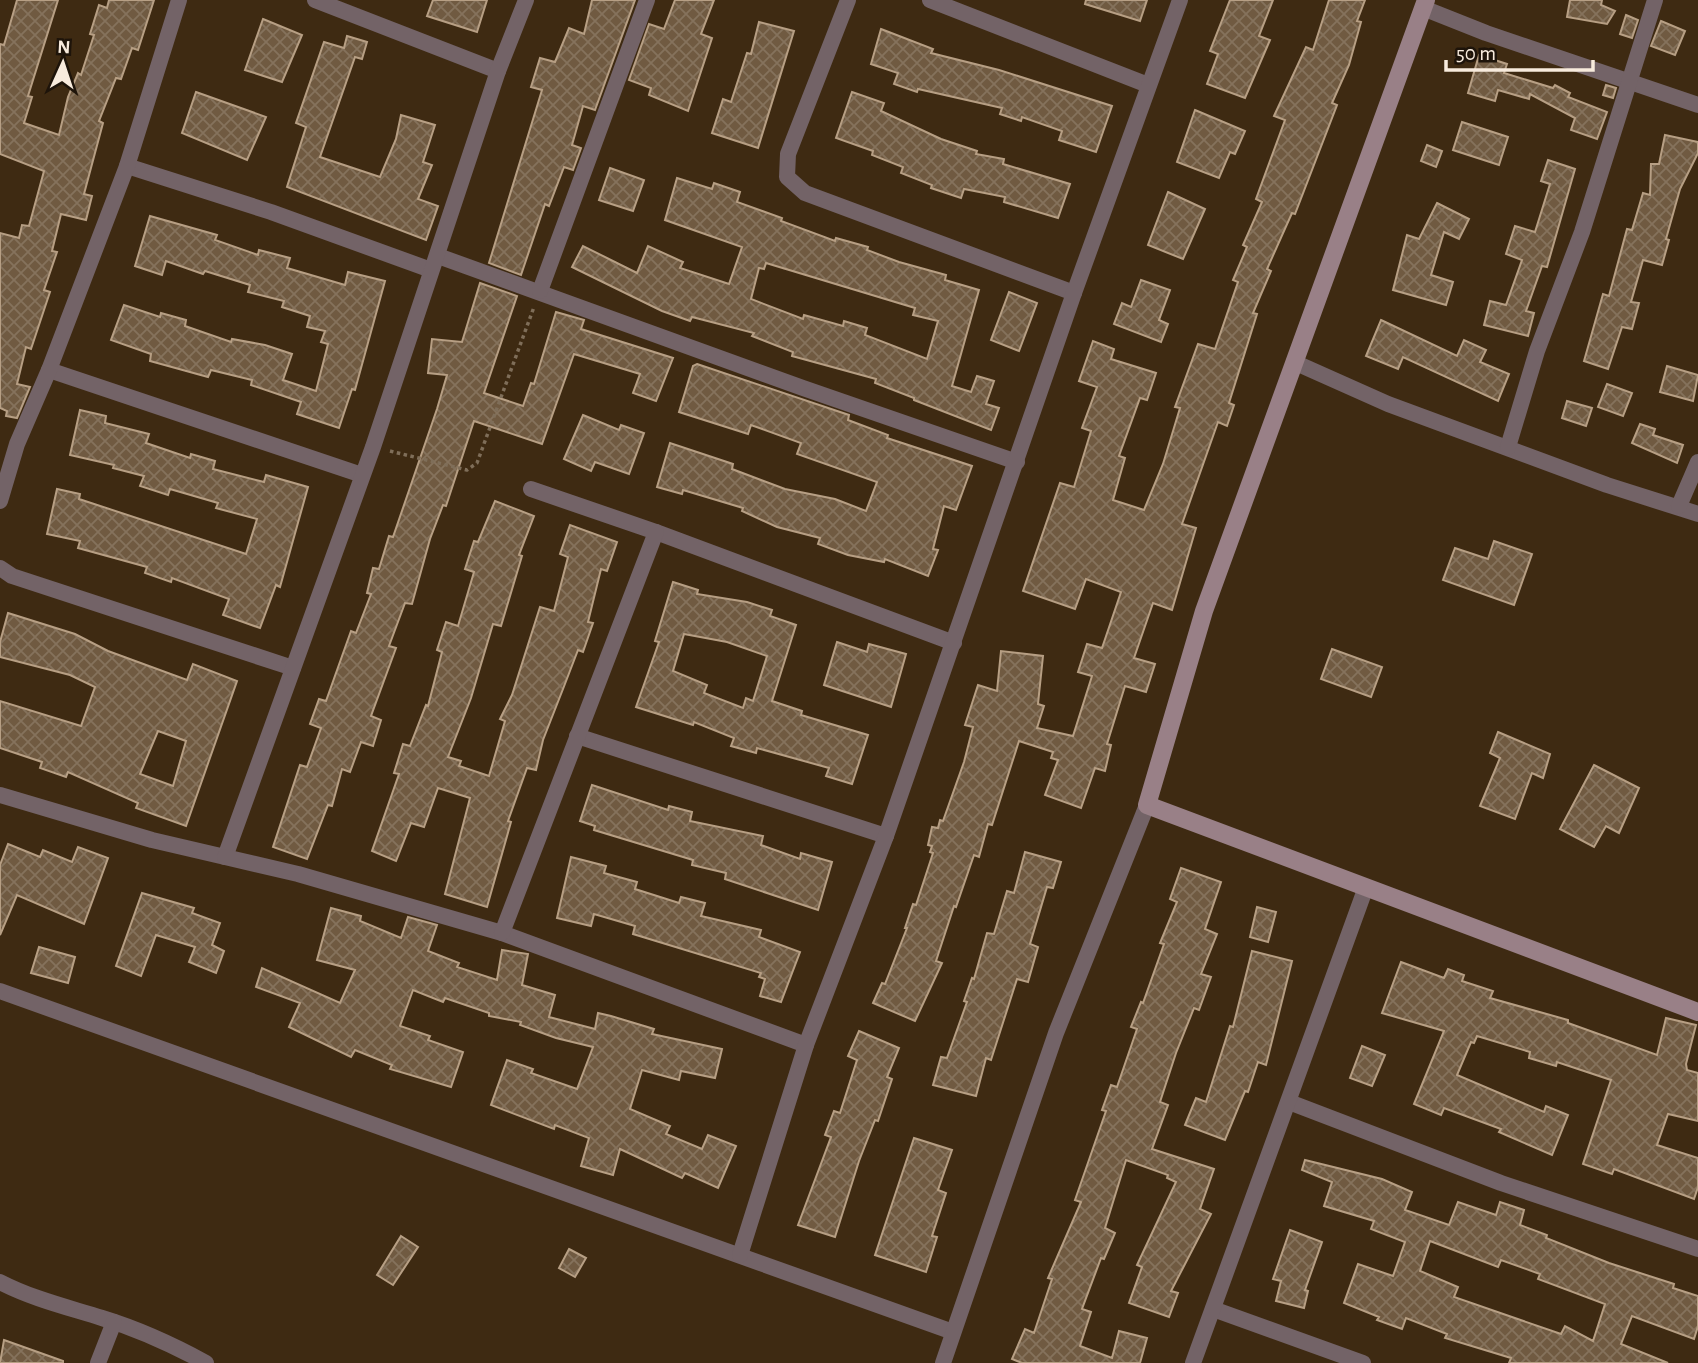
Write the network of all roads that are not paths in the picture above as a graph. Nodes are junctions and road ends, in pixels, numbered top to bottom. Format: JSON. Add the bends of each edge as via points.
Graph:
{"nodes":[{"id":1,"x":178,"y":0,"type":"edge"},
{"id":2,"x":315,"y":0,"type":"edge"},
{"id":3,"x":526,"y":0,"type":"edge"},
{"id":4,"x":647,"y":0,"type":"edge"},
{"id":5,"x":848,"y":0,"type":"edge"},
{"id":6,"x":930,"y":0,"type":"edge"},
{"id":7,"x":1180,"y":0,"type":"edge"},
{"id":8,"x":1655,"y":0,"type":"edge"},
{"id":9,"x":1425,"y":4,"type":"edge"},
{"id":10,"x":498,"y":71,"type":"junction"},
{"id":11,"x":1627,"y":82,"type":"junction"},
{"id":12,"x":1148,"y":85,"type":"junction"},
{"id":13,"x":1698,"y":105,"type":"edge"},
{"id":14,"x":127,"y":166,"type":"junction"},
{"id":15,"x":435,"y":263,"type":"junction"},
{"id":16,"x":540,"y":292,"type":"junction"},
{"id":17,"x":1073,"y":293,"type":"junction"},
{"id":18,"x":1296,"y":363,"type":"junction"},
{"id":19,"x":49,"y":370,"type":"junction"},
{"id":20,"x":1507,"y":447,"type":"junction"},
{"id":21,"x":1017,"y":462,"type":"junction"},
{"id":22,"x":1698,"y":462,"type":"edge"},
{"id":23,"x":362,"y":475,"type":"junction"},
{"id":24,"x":531,"y":489,"type":"dead end"},
{"id":25,"x":0,"y":501,"type":"edge"},
{"id":26,"x":1679,"y":506,"type":"junction"},
{"id":27,"x":1698,"y":514,"type":"edge"},
{"id":28,"x":656,"y":532,"type":"junction"},
{"id":29,"x":0,"y":568,"type":"edge"},
{"id":30,"x":954,"y":643,"type":"junction"},
{"id":31,"x":293,"y":668,"type":"junction"},
{"id":32,"x":577,"y":736,"type":"junction"},
{"id":33,"x":0,"y":795,"type":"edge"},
{"id":34,"x":1147,"y":805,"type":"junction"},
{"id":35,"x":886,"y":836,"type":"junction"},
{"id":36,"x":225,"y":858,"type":"junction"},
{"id":37,"x":1366,"y":887,"type":"junction"},
{"id":38,"x":502,"y":933,"type":"junction"},
{"id":39,"x":0,"y":992,"type":"edge"},
{"id":40,"x":1698,"y":1012,"type":"edge"},
{"id":41,"x":806,"y":1045,"type":"junction"},
{"id":42,"x":1289,"y":1102,"type":"junction"},
{"id":43,"x":1698,"y":1249,"type":"edge"},
{"id":44,"x":740,"y":1255,"type":"junction"},
{"id":45,"x":0,"y":1282,"type":"edge"},
{"id":46,"x":1213,"y":1309,"type":"junction"},
{"id":47,"x":114,"y":1322,"type":"junction"},
{"id":48,"x":953,"y":1332,"type":"junction"},
{"id":49,"x":98,"y":1363,"type":"edge"},
{"id":50,"x":206,"y":1363,"type":"edge"},
{"id":51,"x":943,"y":1363,"type":"edge"},
{"id":52,"x":1193,"y":1363,"type":"edge"},
{"id":53,"x":1363,"y":1363,"type":"edge"}],
"edges":[{"from":1,"to":14,"type":"street"},
{"from":2,"to":10,"type":"street"},
{"from":3,"to":10,"type":"street"},
{"from":4,"to":16,"type":"street"},
{"from":5,"to":17,"type":"street","via":[[788,154],[787,177],[805,193]]},
{"from":6,"to":12,"type":"street"},
{"from":7,"to":12,"type":"street"},
{"from":8,"to":11,"type":"street"},
{"from":9,"to":11,"type":"street"},
{"from":9,"to":18,"type":"street"},
{"from":10,"to":15,"type":"street"},
{"from":11,"to":13,"type":"street"},
{"from":11,"to":20,"type":"street","via":[[1582,232]]},
{"from":12,"to":17,"type":"street"},
{"from":14,"to":15,"type":"street"},
{"from":14,"to":19,"type":"street"},
{"from":15,"to":16,"type":"street"},
{"from":15,"to":23,"type":"street"},
{"from":16,"to":21,"type":"street"},
{"from":17,"to":21,"type":"street"},
{"from":18,"to":20,"type":"street","via":[[1388,404]]},
{"from":18,"to":34,"type":"street","via":[[1204,611]]},
{"from":19,"to":23,"type":"street"},
{"from":19,"to":25,"type":"street","via":[[17,444]]},
{"from":20,"to":26,"type":"street"},
{"from":21,"to":30,"type":"street"},
{"from":22,"to":26,"type":"street"},
{"from":23,"to":31,"type":"street"},
{"from":24,"to":28,"type":"street"},
{"from":26,"to":27,"type":"street"},
{"from":28,"to":30,"type":"street"},
{"from":28,"to":32,"type":"street"},
{"from":29,"to":31,"type":"street","via":[[12,576]]},
{"from":30,"to":35,"type":"street"},
{"from":31,"to":36,"type":"street"},
{"from":32,"to":35,"type":"street"},
{"from":32,"to":38,"type":"street"},
{"from":33,"to":36,"type":"street"},
{"from":34,"to":37,"type":"street"},
{"from":34,"to":48,"type":"street","via":[[1056,1033]]},
{"from":35,"to":41,"type":"street"},
{"from":36,"to":38,"type":"street","via":[[335,884]]},
{"from":37,"to":40,"type":"street"},
{"from":37,"to":42,"type":"street"},
{"from":38,"to":41,"type":"street"},
{"from":39,"to":44,"type":"street"},
{"from":41,"to":44,"type":"street"},
{"from":42,"to":43,"type":"street","via":[[1501,1183]]},
{"from":42,"to":46,"type":"street"},
{"from":44,"to":48,"type":"street"},
{"from":45,"to":47,"type":"street","via":[[51,1304]]},
{"from":46,"to":52,"type":"street"},
{"from":46,"to":53,"type":"street"},
{"from":47,"to":49,"type":"street"},
{"from":47,"to":50,"type":"street","via":[[169,1342]]},
{"from":48,"to":51,"type":"street"}]}
